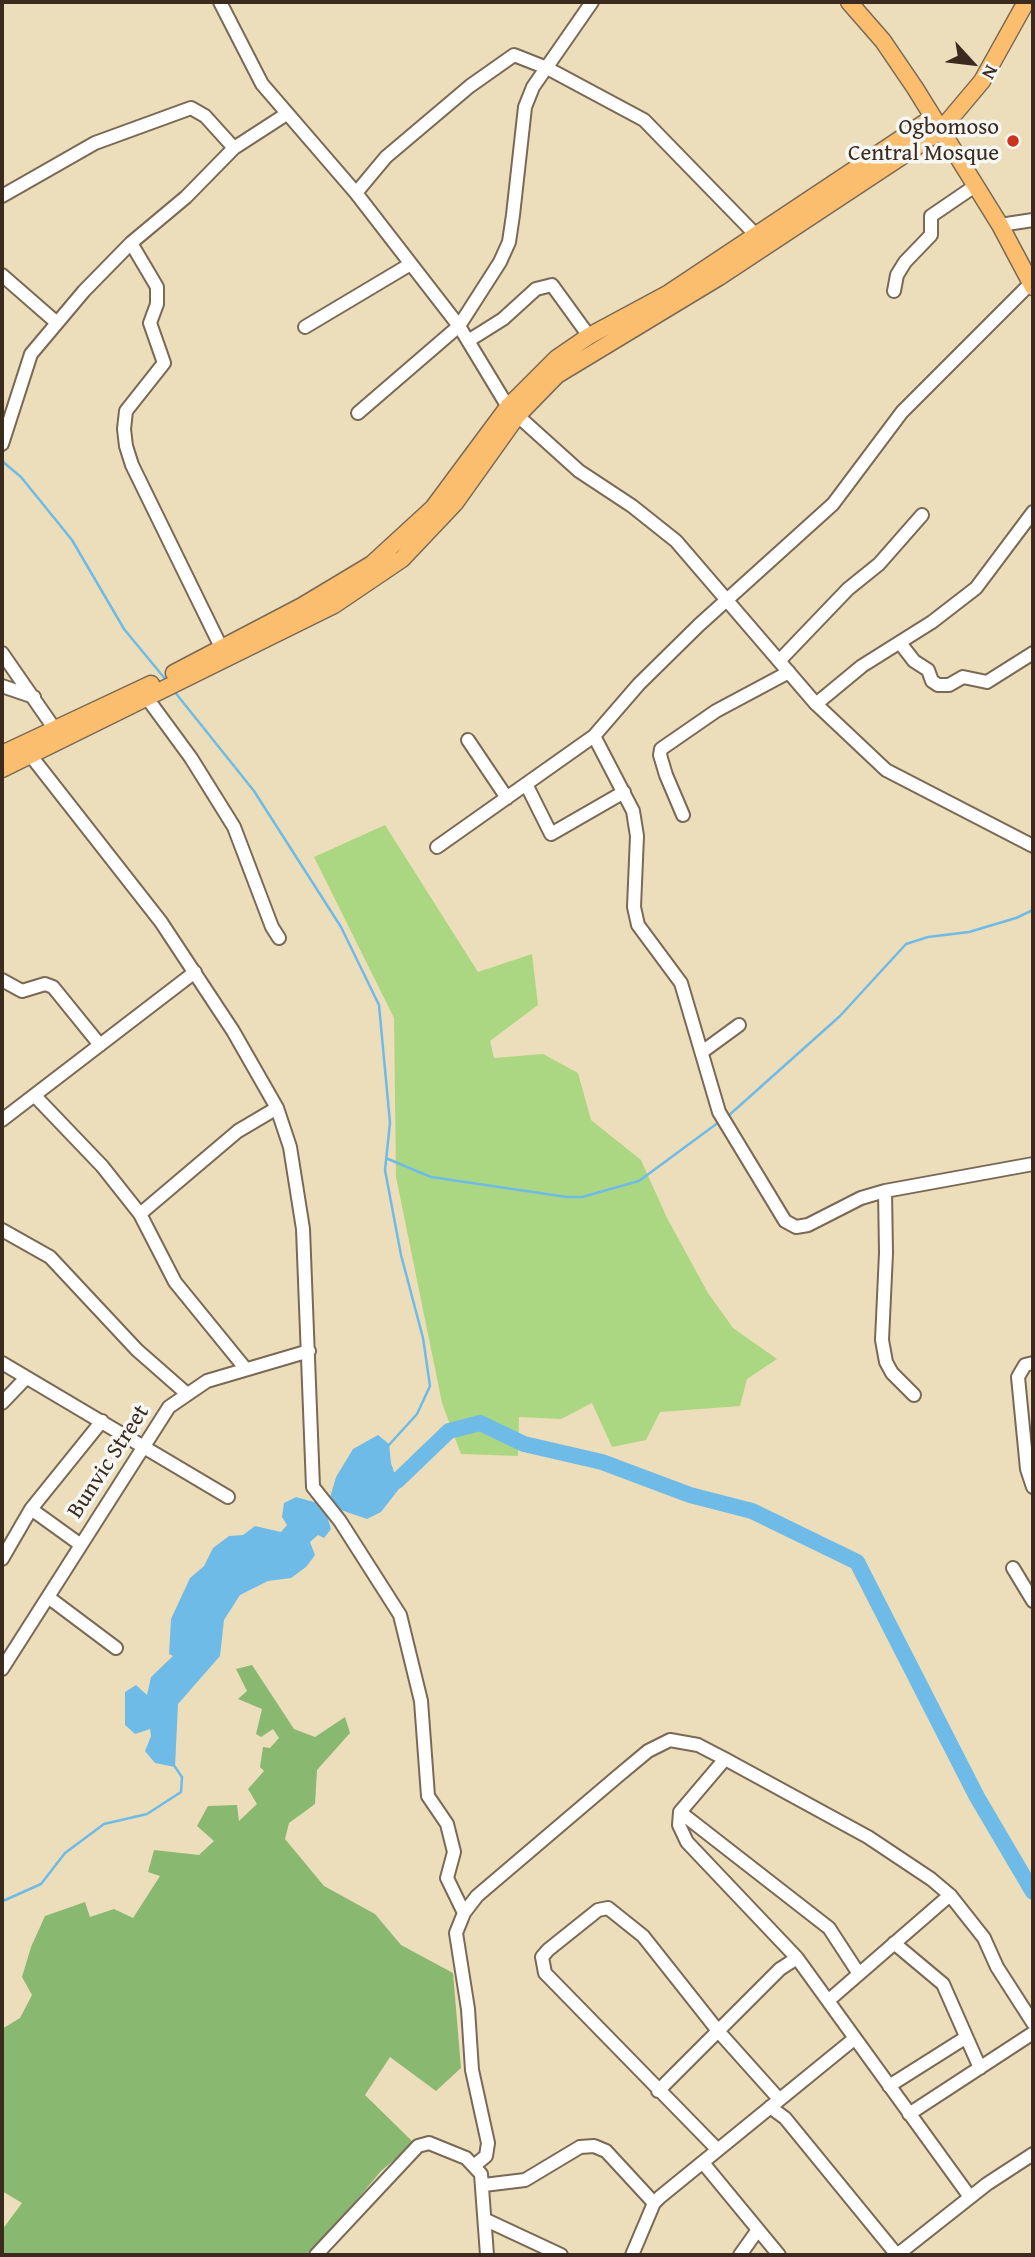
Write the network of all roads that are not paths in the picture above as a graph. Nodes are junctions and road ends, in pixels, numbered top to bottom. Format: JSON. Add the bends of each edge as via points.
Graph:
{"nodes":[{"id":1,"x":592,"y":2,"type":"edge"},
{"id":2,"x":849,"y":2,"type":"edge"},
{"id":3,"x":1026,"y":2,"type":"edge"},
{"id":4,"x":221,"y":4,"type":"edge"},
{"id":5,"x":547,"y":68,"type":"junction"},
{"id":6,"x":285,"y":115,"type":"junction"},
{"id":7,"x":936,"y":125,"type":"junction"},
{"id":8,"x":234,"y":148,"type":"junction"},
{"id":9,"x":975,"y":186,"type":"junction"},
{"id":10,"x":356,"y":193,"type":"junction"},
{"id":11,"x":2,"y":196,"type":"edge"},
{"id":12,"x":1033,"y":220,"type":"edge"},
{"id":13,"x":1000,"y":225,"type":"junction"},
{"id":14,"x":755,"y":234,"type":"junction"},
{"id":15,"x":131,"y":243,"type":"junction"},
{"id":16,"x":409,"y":265,"type":"junction"},
{"id":17,"x":2,"y":275,"type":"edge"},
{"id":18,"x":1032,"y":285,"type":"edge"},
{"id":19,"x":894,"y":291,"type":"dead end"},
{"id":20,"x":57,"y":323,"type":"junction"},
{"id":21,"x":458,"y":326,"type":"junction"},
{"id":22,"x":305,"y":327,"type":"dead end"},
{"id":23,"x":589,"y":336,"type":"junction"},
{"id":24,"x":468,"y":341,"type":"junction"},
{"id":25,"x":513,"y":411,"type":"junction"},
{"id":26,"x":358,"y":413,"type":"dead end"},
{"id":27,"x":2,"y":444,"type":"edge"},
{"id":28,"x":1033,"y":512,"type":"edge"},
{"id":29,"x":922,"y":515,"type":"dead end"},
{"id":30,"x":1022,"y":530,"type":"junction"},
{"id":31,"x":1033,"y":538,"type":"edge"},
{"id":32,"x":728,"y":598,"type":"junction"},
{"id":33,"x":900,"y":643,"type":"junction"},
{"id":34,"x":221,"y":647,"type":"junction"},
{"id":35,"x":2,"y":653,"type":"edge"},
{"id":36,"x":1033,"y":653,"type":"edge"},
{"id":37,"x":780,"y":660,"type":"junction"},
{"id":38,"x":789,"y":672,"type":"junction"},
{"id":39,"x":169,"y":681,"type":"junction"},
{"id":40,"x":2,"y":686,"type":"edge"},
{"id":41,"x":34,"y":697,"type":"junction"},
{"id":42,"x":147,"y":698,"type":"junction"},
{"id":43,"x":816,"y":704,"type":"junction"},
{"id":44,"x":54,"y":728,"type":"junction"},
{"id":45,"x":594,"y":736,"type":"junction"},
{"id":46,"x":468,"y":740,"type":"dead end"},
{"id":47,"x":2,"y":754,"type":"edge"},
{"id":48,"x":31,"y":756,"type":"junction"},
{"id":49,"x":2,"y":769,"type":"edge"},
{"id":50,"x":527,"y":786,"type":"junction"},
{"id":51,"x":624,"y":792,"type":"junction"},
{"id":52,"x":507,"y":798,"type":"junction"},
{"id":53,"x":683,"y":815,"type":"dead end"},
{"id":54,"x":1033,"y":846,"type":"edge"},
{"id":55,"x":437,"y":847,"type":"dead end"},
{"id":56,"x":279,"y":938,"type":"dead end"},
{"id":57,"x":195,"y":972,"type":"junction"},
{"id":58,"x":2,"y":981,"type":"edge"},
{"id":59,"x":739,"y":1026,"type":"dead end"},
{"id":60,"x":100,"y":1045,"type":"junction"},
{"id":61,"x":702,"y":1052,"type":"junction"},
{"id":62,"x":35,"y":1096,"type":"junction"},
{"id":63,"x":277,"y":1108,"type":"junction"},
{"id":64,"x":2,"y":1120,"type":"edge"},
{"id":65,"x":1033,"y":1164,"type":"edge"},
{"id":66,"x":885,"y":1191,"type":"junction"},
{"id":67,"x":140,"y":1214,"type":"junction"},
{"id":68,"x":2,"y":1230,"type":"edge"},
{"id":69,"x":309,"y":1351,"type":"junction"},
{"id":70,"x":2,"y":1363,"type":"edge"},
{"id":71,"x":1033,"y":1363,"type":"edge"},
{"id":72,"x":246,"y":1368,"type":"junction"},
{"id":73,"x":25,"y":1379,"type":"junction"},
{"id":74,"x":186,"y":1393,"type":"junction"},
{"id":75,"x":914,"y":1395,"type":"dead end"},
{"id":76,"x":2,"y":1403,"type":"edge"},
{"id":77,"x":102,"y":1421,"type":"junction"},
{"id":78,"x":144,"y":1446,"type":"junction"},
{"id":79,"x":1033,"y":1487,"type":"edge"},
{"id":80,"x":228,"y":1497,"type":"dead end"},
{"id":81,"x":30,"y":1510,"type":"junction"},
{"id":82,"x":81,"y":1545,"type":"junction"},
{"id":83,"x":2,"y":1559,"type":"edge"},
{"id":84,"x":1013,"y":1568,"type":"dead end"},
{"id":85,"x":48,"y":1597,"type":"junction"},
{"id":86,"x":1033,"y":1601,"type":"edge"},
{"id":87,"x":116,"y":1648,"type":"dead end"},
{"id":88,"x":2,"y":1669,"type":"edge"},
{"id":89,"x":725,"y":1759,"type":"junction"},
{"id":90,"x":680,"y":1812,"type":"junction"},
{"id":91,"x":950,"y":1895,"type":"junction"},
{"id":92,"x":464,"y":1913,"type":"junction"},
{"id":93,"x":894,"y":1943,"type":"junction"},
{"id":94,"x":797,"y":1958,"type":"junction"},
{"id":95,"x":859,"y":1974,"type":"junction"},
{"id":96,"x":829,"y":2000,"type":"junction"},
{"id":97,"x":1033,"y":2023,"type":"edge"},
{"id":98,"x":719,"y":2032,"type":"junction"},
{"id":99,"x":1033,"y":2033,"type":"edge"},
{"id":100,"x":965,"y":2038,"type":"junction"},
{"id":101,"x":854,"y":2039,"type":"junction"},
{"id":102,"x":979,"y":2068,"type":"junction"},
{"id":103,"x":889,"y":2086,"type":"junction"},
{"id":104,"x":658,"y":2091,"type":"junction"},
{"id":105,"x":774,"y":2103,"type":"junction"},
{"id":106,"x":909,"y":2115,"type":"junction"},
{"id":107,"x":717,"y":2149,"type":"junction"},
{"id":108,"x":1033,"y":2154,"type":"edge"},
{"id":109,"x":704,"y":2164,"type":"junction"},
{"id":110,"x":475,"y":2165,"type":"junction"},
{"id":111,"x":484,"y":2185,"type":"junction"},
{"id":112,"x":970,"y":2197,"type":"junction"},
{"id":113,"x":654,"y":2203,"type":"junction"},
{"id":114,"x":486,"y":2220,"type":"junction"},
{"id":115,"x":757,"y":2231,"type":"junction"},
{"id":116,"x":316,"y":2255,"type":"edge"},
{"id":117,"x":487,"y":2255,"type":"edge"},
{"id":118,"x":561,"y":2255,"type":"edge"},
{"id":119,"x":632,"y":2255,"type":"edge"},
{"id":120,"x":740,"y":2255,"type":"edge"},
{"id":121,"x":779,"y":2255,"type":"edge"},
{"id":122,"x":897,"y":2255,"type":"edge"}],
"edges":[{"from":1,"to":5,"type":"street"},
{"from":2,"to":7,"type":"main road","via":[[899,63]]},
{"from":3,"to":7,"type":"main road","via":[[982,80]]},
{"from":4,"to":6,"type":"street","via":[[262,85]]},
{"from":5,"to":10,"type":"street","via":[[514,55],[506,58],[386,156]]},
{"from":5,"to":14,"type":"street","via":[[644,120]]},
{"from":5,"to":21,"type":"street","via":[[525,107],[509,243],[485,289]]},
{"from":6,"to":8,"type":"street"},
{"from":6,"to":10,"type":"street"},
{"from":7,"to":9,"type":"main road"},
{"from":7,"to":14,"type":"main road"},
{"from":7,"to":25,"type":"main road","via":[[719,277],[580,359]]},
{"from":8,"to":11,"type":"street","via":[[205,116],[191,108],[95,143]]},
{"from":8,"to":15,"type":"street"},
{"from":9,"to":13,"type":"main road"},
{"from":9,"to":19,"type":"street","via":[[931,216],[931,235],[905,262]]},
{"from":10,"to":16,"type":"street"},
{"from":12,"to":13,"type":"street"},
{"from":13,"to":18,"type":"main road"},
{"from":14,"to":23,"type":"main road","via":[[669,293]]},
{"from":15,"to":20,"type":"street"},
{"from":15,"to":34,"type":"street","via":[[157,287],[150,323],[164,363],[126,411],[126,446]]},
{"from":16,"to":21,"type":"street"},
{"from":16,"to":22,"type":"street"},
{"from":17,"to":20,"type":"street"},
{"from":18,"to":32,"type":"street","via":[[902,412],[833,504]]},
{"from":20,"to":27,"type":"street","via":[[31,354]]},
{"from":21,"to":24,"type":"street"},
{"from":21,"to":26,"type":"street"},
{"from":23,"to":24,"type":"street","via":[[552,285],[536,289],[503,319]]},
{"from":23,"to":25,"type":"main road","via":[[557,359]]},
{"from":24,"to":25,"type":"street"},
{"from":25,"to":32,"type":"street","via":[[579,471],[667,534]]},
{"from":25,"to":34,"type":"main road","via":[[402,540],[372,564],[302,606]]},
{"from":25,"to":39,"type":"main road","via":[[455,503],[402,559],[334,605]]},
{"from":28,"to":30,"type":"street"},
{"from":29,"to":37,"type":"street","via":[[879,564]]},
{"from":30,"to":31,"type":"street"},
{"from":30,"to":33,"type":"street","via":[[976,588]]},
{"from":32,"to":37,"type":"street"},
{"from":32,"to":45,"type":"street","via":[[639,684]]},
{"from":33,"to":36,"type":"street","via":[[938,685],[963,677],[987,682]]},
{"from":33,"to":43,"type":"street"},
{"from":34,"to":39,"type":"main road"},
{"from":35,"to":41,"type":"street"},
{"from":37,"to":38,"type":"street"},
{"from":38,"to":43,"type":"street"},
{"from":38,"to":53,"type":"street","via":[[716,711],[661,749]]},
{"from":39,"to":42,"type":"main road"},
{"from":39,"to":44,"type":"main road"},
{"from":40,"to":41,"type":"street"},
{"from":41,"to":44,"type":"street"},
{"from":42,"to":48,"type":"main road"},
{"from":42,"to":56,"type":"street","via":[[233,827]]},
{"from":43,"to":54,"type":"street","via":[[898,779]]},
{"from":44,"to":47,"type":"main road"},
{"from":45,"to":50,"type":"street"},
{"from":45,"to":51,"type":"street"},
{"from":46,"to":52,"type":"street"},
{"from":48,"to":49,"type":"main road"},
{"from":48,"to":57,"type":"street"},
{"from":50,"to":51,"type":"street","via":[[551,834]]},
{"from":50,"to":52,"type":"street"},
{"from":51,"to":61,"type":"street","via":[[637,836],[634,907],[638,925],[681,983]]},
{"from":52,"to":55,"type":"street"},
{"from":57,"to":60,"type":"street"},
{"from":57,"to":63,"type":"street"},
{"from":58,"to":60,"type":"street","via":[[22,992],[45,984],[53,987]]},
{"from":59,"to":61,"type":"street"},
{"from":60,"to":62,"type":"street"},
{"from":61,"to":66,"type":"street","via":[[730,1135],[785,1222],[796,1227],[808,1225]]},
{"from":62,"to":64,"type":"street"},
{"from":62,"to":67,"type":"street","via":[[102,1166]]},
{"from":63,"to":67,"type":"street","via":[[238,1130]]},
{"from":63,"to":69,"type":"street","via":[[300,1208]]},
{"from":65,"to":66,"type":"street"},
{"from":66,"to":75,"type":"street","via":[[886,1362]]},
{"from":67,"to":72,"type":"street","via":[[175,1282]]},
{"from":68,"to":74,"type":"street","via":[[50,1257],[137,1350]]},
{"from":69,"to":72,"type":"street","name":"Bunvic Street"},
{"from":69,"to":92,"type":"street","via":[[313,1487],[400,1615],[421,1701],[428,1796],[447,1824],[454,1852],[447,1878]]},
{"from":70,"to":73,"type":"street"},
{"from":71,"to":79,"type":"street","via":[[1025,1365],[1018,1377],[1027,1469]]},
{"from":72,"to":74,"type":"street","name":"Bunvic Street"},
{"from":73,"to":76,"type":"street"},
{"from":73,"to":77,"type":"street"},
{"from":74,"to":78,"type":"street","name":"Bunvic Street","via":[[169,1407]]},
{"from":77,"to":78,"type":"street"},
{"from":77,"to":81,"type":"street"},
{"from":78,"to":80,"type":"street"},
{"from":78,"to":82,"type":"street","name":"Bunvic Street"},
{"from":81,"to":82,"type":"street"},
{"from":81,"to":83,"type":"street"},
{"from":82,"to":85,"type":"street","name":"Bunvic Street"},
{"from":84,"to":86,"type":"street"},
{"from":85,"to":87,"type":"street"},
{"from":85,"to":88,"type":"street","name":"Bunvic Street"},
{"from":89,"to":90,"type":"street"},
{"from":89,"to":91,"type":"street","via":[[868,1837]]},
{"from":89,"to":92,"type":"street","via":[[682,1740],[670,1740],[648,1751],[477,1896]]},
{"from":90,"to":94,"type":"street","via":[[679,1825],[687,1842]]},
{"from":90,"to":95,"type":"street","via":[[829,1928]]},
{"from":91,"to":93,"type":"street"},
{"from":91,"to":97,"type":"street","via":[[984,1938]]},
{"from":92,"to":110,"type":"street","via":[[456,1933],[472,2070],[488,2143],[486,2156]]},
{"from":93,"to":95,"type":"street"},
{"from":93,"to":100,"type":"street","via":[[943,1984]]},
{"from":94,"to":96,"type":"street"},
{"from":94,"to":98,"type":"street","via":[[780,1969]]},
{"from":95,"to":96,"type":"street"},
{"from":96,"to":101,"type":"street"},
{"from":98,"to":104,"type":"street"},
{"from":98,"to":104,"type":"street","via":[[643,1936],[608,1908],[598,1910],[548,1950],[542,1957],[545,1973]]},
{"from":98,"to":105,"type":"street"},
{"from":99,"to":102,"type":"street"},
{"from":100,"to":102,"type":"street"},
{"from":100,"to":103,"type":"street"},
{"from":101,"to":103,"type":"street"},
{"from":101,"to":105,"type":"street"},
{"from":102,"to":106,"type":"street"},
{"from":103,"to":106,"type":"street"},
{"from":104,"to":107,"type":"street"},
{"from":105,"to":107,"type":"street"},
{"from":105,"to":122,"type":"street"},
{"from":106,"to":112,"type":"street"},
{"from":107,"to":109,"type":"street"},
{"from":108,"to":112,"type":"street"},
{"from":109,"to":113,"type":"street"},
{"from":109,"to":115,"type":"street"},
{"from":110,"to":111,"type":"street"},
{"from":110,"to":116,"type":"street","via":[[442,2146],[418,2146]]},
{"from":111,"to":113,"type":"street","via":[[525,2180],[580,2147],[594,2146],[606,2151]]},
{"from":111,"to":114,"type":"street"},
{"from":112,"to":122,"type":"street"},
{"from":113,"to":119,"type":"street"},
{"from":114,"to":117,"type":"street"},
{"from":114,"to":118,"type":"street"},
{"from":115,"to":120,"type":"street"},
{"from":115,"to":121,"type":"street"}]}
